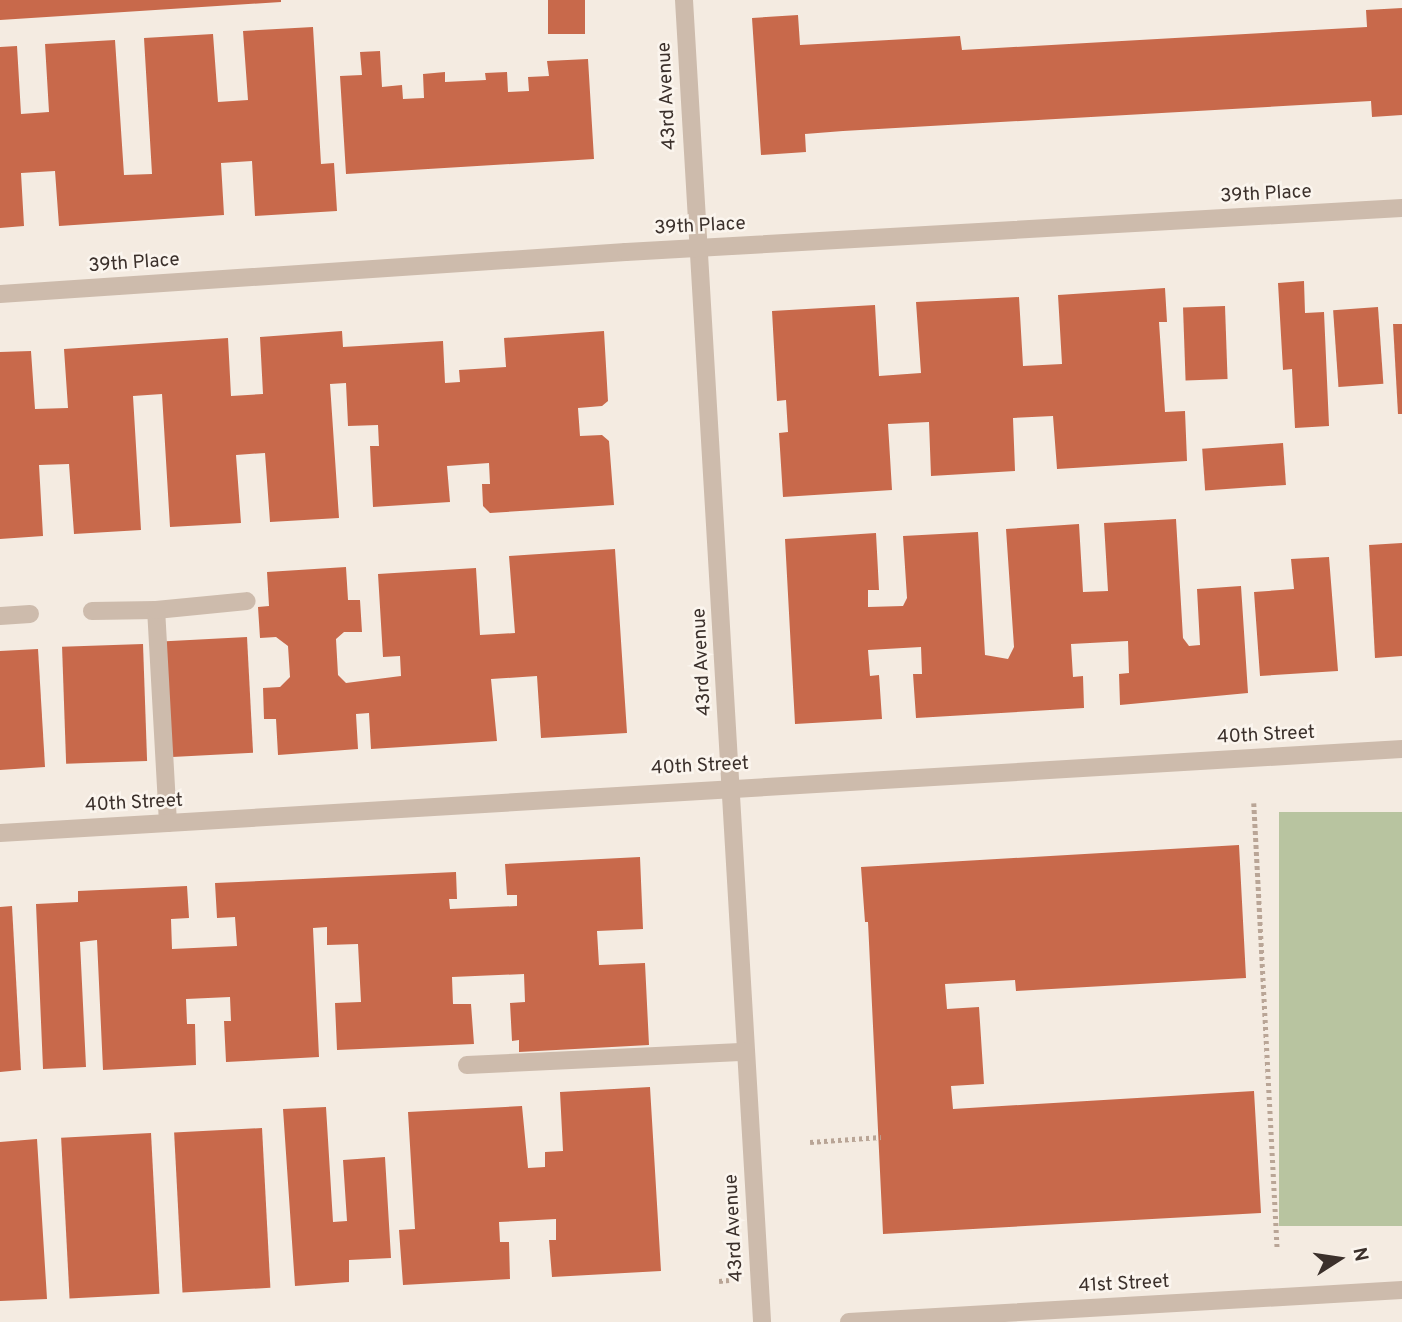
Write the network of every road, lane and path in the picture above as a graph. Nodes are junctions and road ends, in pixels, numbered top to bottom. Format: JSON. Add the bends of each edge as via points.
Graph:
{"nodes":[{"id":1,"x":684,"y":0,"type":"edge"},
{"id":2,"x":1402,"y":208,"type":"edge"},
{"id":3,"x":698,"y":249,"type":"junction"},
{"id":4,"x":0,"y":294,"type":"edge"},
{"id":5,"x":247,"y":601,"type":"dead end"},
{"id":6,"x":156,"y":610,"type":"junction"},
{"id":7,"x":92,"y":611,"type":"dead end"},
{"id":8,"x":30,"y":614,"type":"dead end"},
{"id":9,"x":0,"y":616,"type":"edge"},
{"id":10,"x":1402,"y":749,"type":"edge"},
{"id":11,"x":731,"y":786,"type":"junction"},
{"id":12,"x":1254,"y":803,"type":"dead end"},
{"id":13,"x":168,"y":823,"type":"junction"},
{"id":14,"x":0,"y":833,"type":"edge"},
{"id":15,"x":746,"y":1052,"type":"junction"},
{"id":16,"x":467,"y":1065,"type":"dead end"},
{"id":17,"x":881,"y":1137,"type":"dead end"},
{"id":18,"x":810,"y":1142,"type":"dead end"},
{"id":19,"x":1277,"y":1248,"type":"dead end"},
{"id":20,"x":1402,"y":1290,"type":"edge"},
{"id":21,"x":762,"y":1322,"type":"edge"},
{"id":22,"x":849,"y":1322,"type":"edge"}],
"edges":[{"from":1,"to":3,"type":"street","name":"43rd Avenue"},
{"from":2,"to":3,"type":"street","name":"39th Place"},
{"from":3,"to":4,"type":"street","name":"39th Place"},
{"from":3,"to":11,"type":"street","name":"43rd Avenue"},
{"from":5,"to":6,"type":"street"},
{"from":6,"to":7,"type":"street"},
{"from":6,"to":13,"type":"street"},
{"from":8,"to":9,"type":"street"},
{"from":10,"to":11,"type":"street","name":"40th Street"},
{"from":11,"to":13,"type":"street","name":"40th Street"},
{"from":11,"to":15,"type":"street","name":"43rd Avenue"},
{"from":12,"to":19,"type":"path"},
{"from":13,"to":14,"type":"street","name":"40th Street"},
{"from":15,"to":16,"type":"street"},
{"from":15,"to":21,"type":"street","name":"43rd Avenue"},
{"from":17,"to":18,"type":"path"},
{"from":20,"to":22,"type":"street","name":"41st Street"}]}
